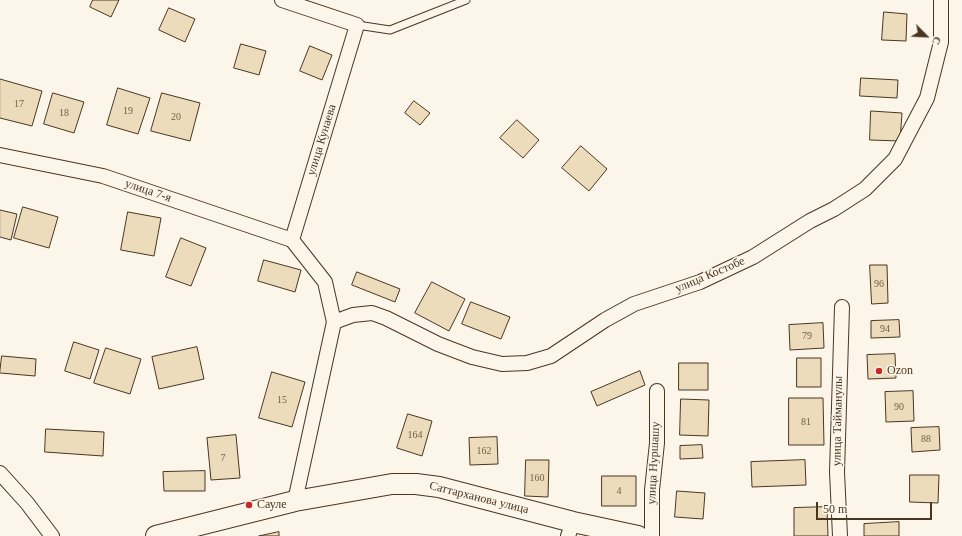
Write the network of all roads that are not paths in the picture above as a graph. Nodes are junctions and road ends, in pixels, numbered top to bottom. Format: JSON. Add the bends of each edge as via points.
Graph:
{"nodes":[{"id":1,"x":282,"y":0,"type":"edge"},
{"id":2,"x":466,"y":0,"type":"edge"},
{"id":3,"x":941,"y":0,"type":"edge"},
{"id":4,"x":357,"y":25,"type":"junction"},
{"id":5,"x":0,"y":155,"type":"edge"},
{"id":6,"x":292,"y":240,"type":"junction"},
{"id":7,"x":842,"y":306,"type":"dead end"},
{"id":8,"x":334,"y":322,"type":"junction"},
{"id":9,"x":657,"y":390,"type":"dead end"},
{"id":10,"x":0,"y":473,"type":"edge"},
{"id":11,"x":295,"y":501,"type":"junction"},
{"id":12,"x":571,"y":529,"type":"edge"},
{"id":13,"x":52,"y":536,"type":"edge"},
{"id":14,"x":156,"y":536,"type":"edge"},
{"id":15,"x":638,"y":536,"type":"edge"},
{"id":16,"x":652,"y":536,"type":"edge"},
{"id":17,"x":840,"y":536,"type":"edge"}],
"edges":[{"from":1,"to":4,"type":"street"},
{"from":2,"to":4,"type":"lane","via":[[390,30]]},
{"from":3,"to":8,"type":"street","name":"улица Костобе","via":[[940,42],[927,98],[895,159],[865,189],[753,257],[700,282],[634,304],[550,356],[527,362],[502,364],[472,357],[372,313],[353,315]]},
{"from":4,"to":6,"type":"street","name":"улица Кунаева"},
{"from":5,"to":6,"type":"street","name":"улица 7-я","via":[[103,176]]},
{"from":6,"to":8,"type":"street","via":[[325,282]]},
{"from":7,"to":17,"type":"street","name":"улица Тайманулы","via":[[837,472]]},
{"from":8,"to":11,"type":"street"},
{"from":9,"to":16,"type":"street","name":"улица Нуршашу"},
{"from":10,"to":13,"type":"street"},
{"from":11,"to":12,"type":"street","name":"Саттарханова улица","via":[[392,484],[416,484],[440,487]]},
{"from":11,"to":14,"type":"street","name":"Саттарханова улица"},
{"from":12,"to":15,"type":"street","name":"Саттарханова улица"}]}
